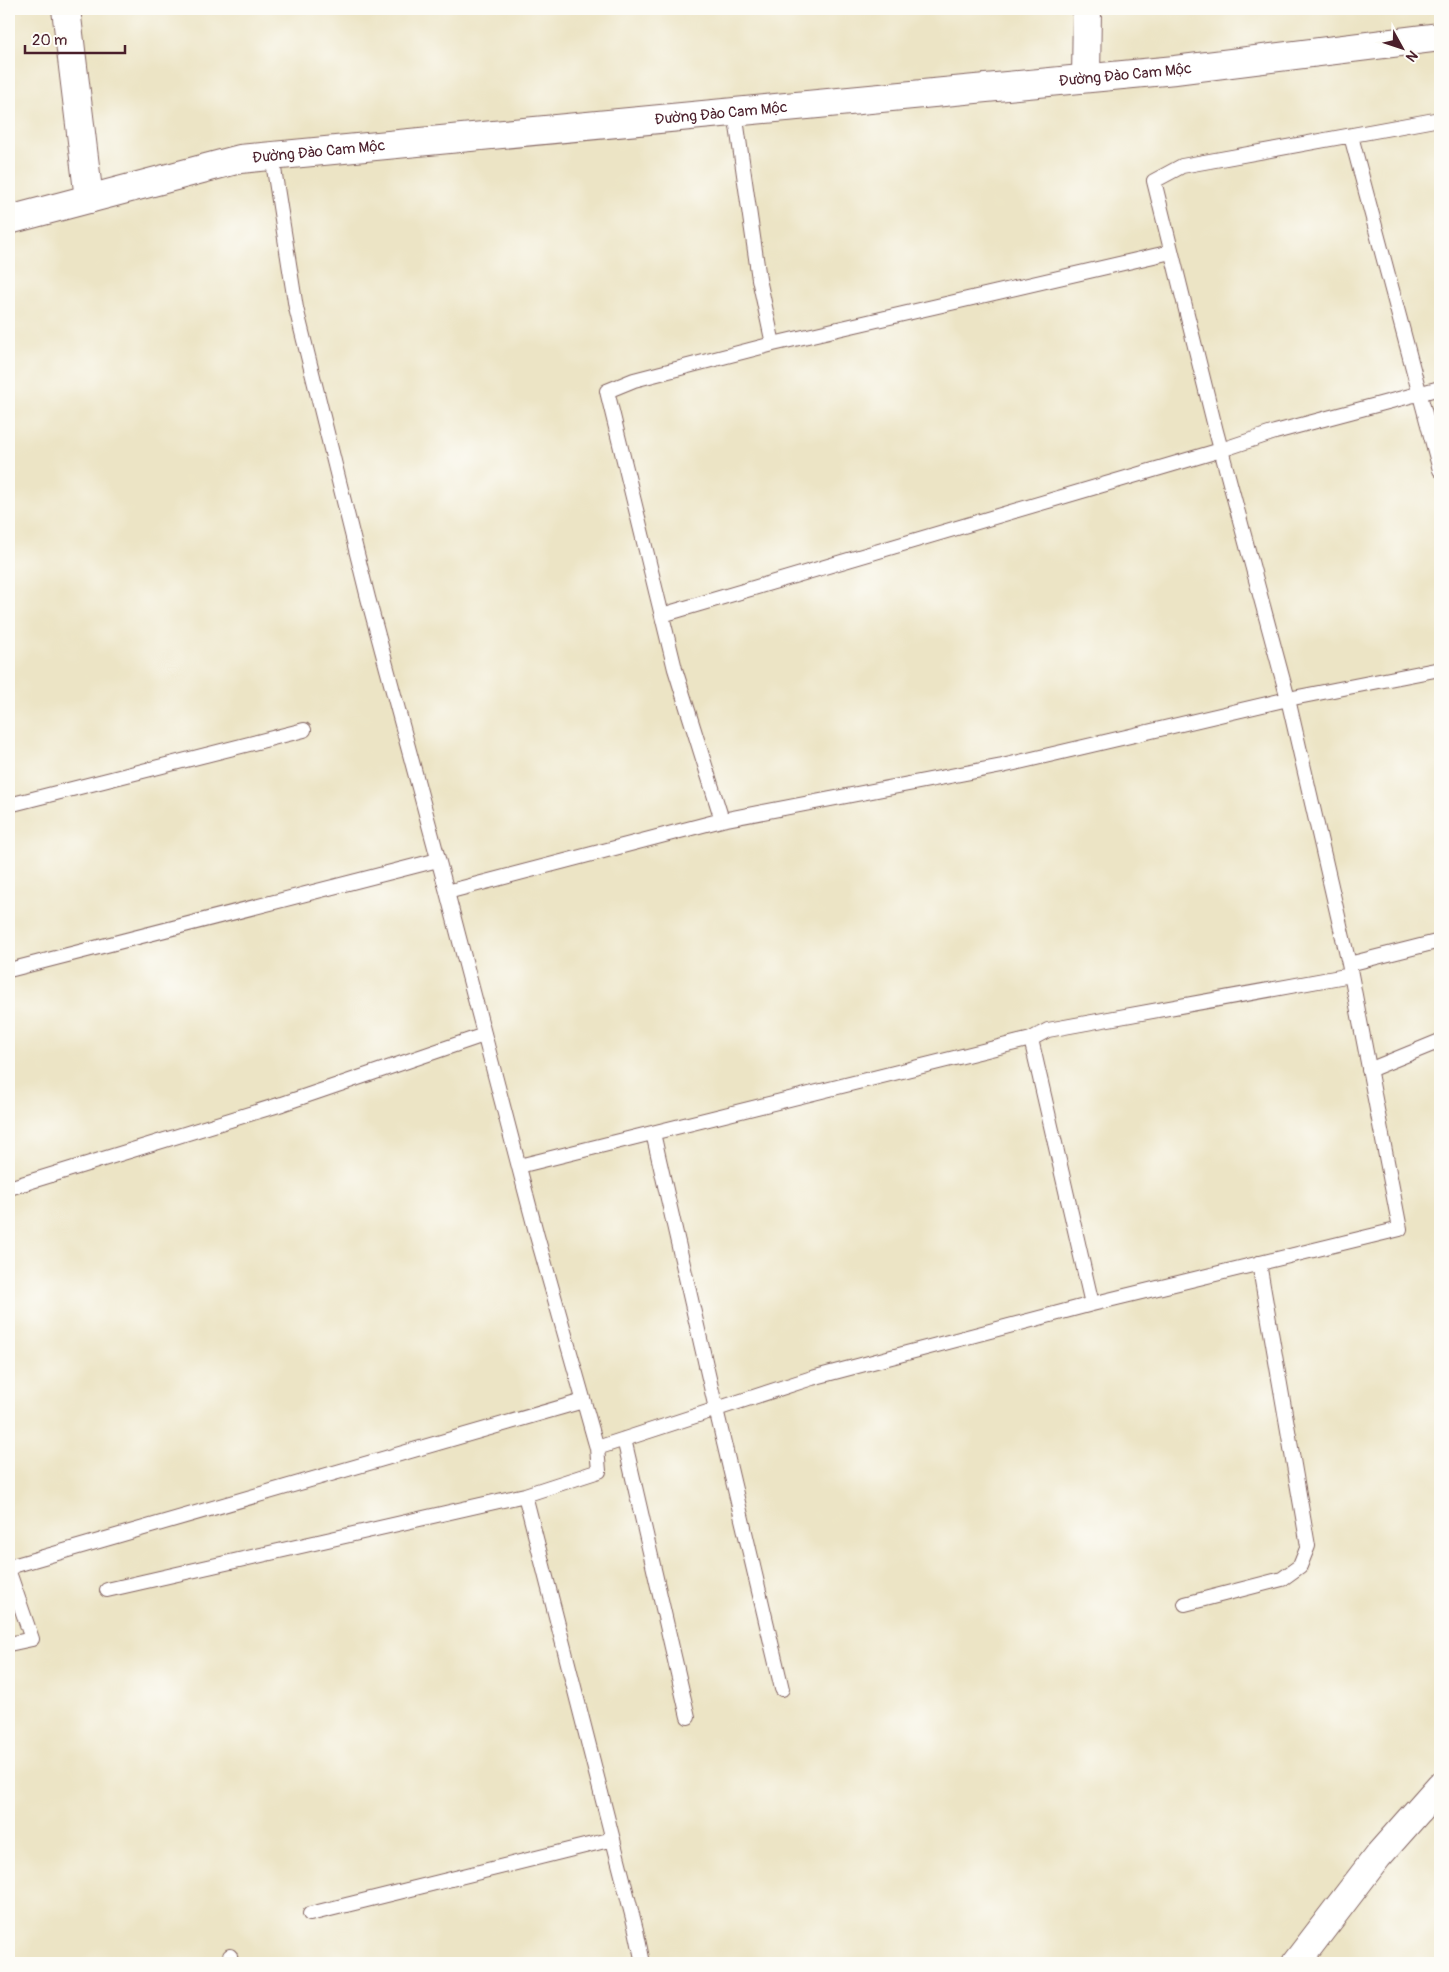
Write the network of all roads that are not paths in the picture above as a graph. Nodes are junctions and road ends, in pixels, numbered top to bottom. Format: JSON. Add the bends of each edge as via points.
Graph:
{"nodes":[{"id":1,"x":66,"y":9,"type":"edge"},
{"id":2,"x":1087,"y":9,"type":"edge"},
{"id":3,"x":1440,"y":37,"type":"edge"},
{"id":4,"x":1086,"y":78,"type":"junction"},
{"id":5,"x":735,"y":112,"type":"junction"},
{"id":6,"x":1440,"y":119,"type":"edge"},
{"id":7,"x":1351,"y":136,"type":"junction"},
{"id":8,"x":272,"y":156,"type":"junction"},
{"id":9,"x":89,"y":199,"type":"junction"},
{"id":10,"x":9,"y":220,"type":"edge"},
{"id":11,"x":1171,"y":252,"type":"junction"},
{"id":12,"x":773,"y":344,"type":"junction"},
{"id":13,"x":1440,"y":388,"type":"edge"},
{"id":14,"x":1421,"y":393,"type":"junction"},
{"id":15,"x":1221,"y":450,"type":"junction"},
{"id":16,"x":1440,"y":470,"type":"edge"},
{"id":17,"x":662,"y":615,"type":"junction"},
{"id":18,"x":1440,"y":669,"type":"edge"},
{"id":19,"x":1288,"y":699,"type":"junction"},
{"id":20,"x":304,"y":730,"type":"dead end"},
{"id":21,"x":9,"y":805,"type":"edge"},
{"id":22,"x":722,"y":820,"type":"junction"},
{"id":23,"x":438,"y":860,"type":"junction"},
{"id":24,"x":447,"y":892,"type":"junction"},
{"id":25,"x":1440,"y":941,"type":"edge"},
{"id":26,"x":1350,"y":969,"type":"junction"},
{"id":27,"x":9,"y":970,"type":"edge"},
{"id":28,"x":484,"y":1035,"type":"junction"},
{"id":29,"x":1031,"y":1039,"type":"junction"},
{"id":30,"x":1440,"y":1041,"type":"edge"},
{"id":31,"x":1370,"y":1070,"type":"junction"},
{"id":32,"x":653,"y":1133,"type":"junction"},
{"id":33,"x":519,"y":1166,"type":"junction"},
{"id":34,"x":9,"y":1188,"type":"edge"},
{"id":35,"x":1259,"y":1263,"type":"junction"},
{"id":36,"x":1092,"y":1304,"type":"junction"},
{"id":37,"x":583,"y":1401,"type":"junction"},
{"id":38,"x":716,"y":1409,"type":"junction"},
{"id":39,"x":624,"y":1439,"type":"junction"},
{"id":40,"x":597,"y":1448,"type":"junction"},
{"id":41,"x":525,"y":1495,"type":"junction"},
{"id":42,"x":9,"y":1567,"type":"edge"},
{"id":43,"x":9,"y":1572,"type":"edge"},
{"id":44,"x":107,"y":1590,"type":"dead end"},
{"id":45,"x":1185,"y":1604,"type":"dead end"},
{"id":46,"x":9,"y":1644,"type":"edge"},
{"id":47,"x":782,"y":1689,"type":"dead end"},
{"id":48,"x":688,"y":1717,"type":"dead end"},
{"id":49,"x":1440,"y":1786,"type":"edge"},
{"id":50,"x":613,"y":1839,"type":"junction"},
{"id":51,"x":310,"y":1914,"type":"dead end"},
{"id":52,"x":643,"y":1963,"type":"edge"},
{"id":53,"x":1296,"y":1963,"type":"edge"}],
"edges":[{"from":1,"to":9,"type":"street"},
{"from":2,"to":4,"type":"street"},
{"from":3,"to":4,"type":"street","name":"Đường Đào Cam Mộc"},
{"from":4,"to":5,"type":"street","name":"Đường Đào Cam Mộc"},
{"from":5,"to":8,"type":"street","name":"Đường Đào Cam Mộc"},
{"from":5,"to":12,"type":"lane","via":[[758,279]]},
{"from":6,"to":7,"type":"lane"},
{"from":7,"to":11,"type":"lane","via":[[1182,166],[1154,181]]},
{"from":7,"to":14,"type":"lane"},
{"from":8,"to":9,"type":"street","name":"Đường Đào Cam Mộc","via":[[240,159]]},
{"from":8,"to":23,"type":"lane","via":[[296,308],[368,598]]},
{"from":9,"to":10,"type":"street","name":"Đường Đào Cam Mộc"},
{"from":11,"to":12,"type":"lane"},
{"from":11,"to":15,"type":"lane"},
{"from":12,"to":17,"type":"lane","via":[[634,380],[607,391]]},
{"from":13,"to":14,"type":"lane"},
{"from":14,"to":15,"type":"lane","via":[[1275,432]]},
{"from":14,"to":16,"type":"lane"},
{"from":15,"to":17,"type":"lane"},
{"from":15,"to":19,"type":"lane"},
{"from":17,"to":22,"type":"lane","via":[[675,669]]},
{"from":18,"to":19,"type":"lane"},
{"from":19,"to":22,"type":"lane","via":[[1002,766]]},
{"from":19,"to":26,"type":"lane"},
{"from":20,"to":21,"type":"lane"},
{"from":22,"to":24,"type":"lane"},
{"from":23,"to":24,"type":"lane"},
{"from":23,"to":27,"type":"lane"},
{"from":24,"to":28,"type":"lane"},
{"from":25,"to":26,"type":"lane"},
{"from":26,"to":29,"type":"lane","via":[[1048,1030]]},
{"from":26,"to":31,"type":"lane"},
{"from":28,"to":33,"type":"lane"},
{"from":28,"to":34,"type":"lane","via":[[282,1104]]},
{"from":29,"to":32,"type":"lane"},
{"from":29,"to":36,"type":"lane"},
{"from":30,"to":31,"type":"lane"},
{"from":31,"to":35,"type":"lane","via":[[1400,1229]]},
{"from":32,"to":33,"type":"lane"},
{"from":32,"to":38,"type":"lane"},
{"from":33,"to":37,"type":"lane"},
{"from":35,"to":36,"type":"lane"},
{"from":35,"to":45,"type":"lane","via":[[1308,1546],[1300,1566],[1282,1579]]},
{"from":36,"to":38,"type":"lane","via":[[812,1378]]},
{"from":37,"to":40,"type":"lane"},
{"from":37,"to":42,"type":"lane"},
{"from":38,"to":39,"type":"lane"},
{"from":38,"to":47,"type":"lane"},
{"from":39,"to":40,"type":"lane"},
{"from":39,"to":48,"type":"lane"},
{"from":40,"to":41,"type":"lane","via":[[599,1471]]},
{"from":41,"to":44,"type":"lane"},
{"from":41,"to":50,"type":"lane"},
{"from":43,"to":46,"type":"lane","via":[[32,1639]]},
{"from":49,"to":53,"type":"street","via":[[1378,1856]]},
{"from":50,"to":51,"type":"lane"},
{"from":50,"to":52,"type":"lane"}]}
